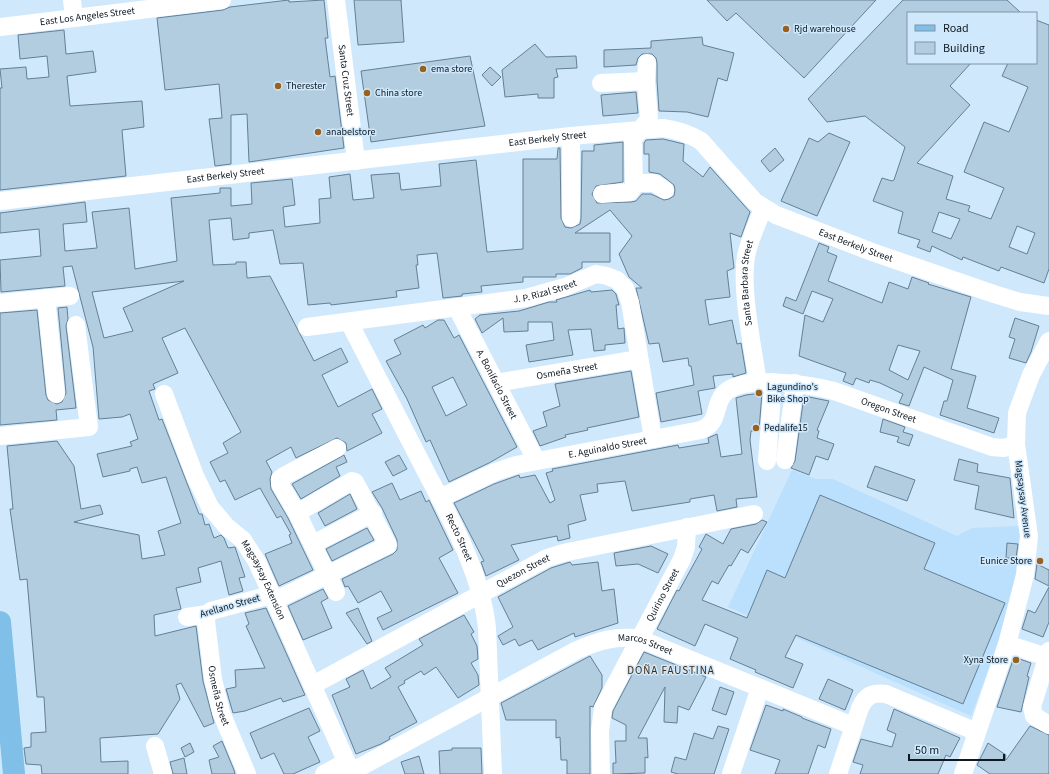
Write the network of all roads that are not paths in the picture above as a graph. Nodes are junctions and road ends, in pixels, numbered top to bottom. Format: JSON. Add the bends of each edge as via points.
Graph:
{"nodes":[{"id":1,"x":72,"y":0,"type":"edge"},
{"id":2,"x":222,"y":0,"type":"edge"},
{"id":3,"x":336,"y":0,"type":"edge"},
{"id":4,"x":74,"y":18,"type":"junction"},
{"id":5,"x":0,"y":27,"type":"edge"},
{"id":6,"x":647,"y":63,"type":"dead end"},
{"id":7,"x":646,"y":81,"type":"junction"},
{"id":8,"x":602,"y":83,"type":"dead end"},
{"id":9,"x":642,"y":129,"type":"junction"},
{"id":10,"x":571,"y":136,"type":"junction"},
{"id":11,"x":356,"y":161,"type":"junction"},
{"id":12,"x":634,"y":184,"type":"junction"},
{"id":13,"x":665,"y":190,"type":"dead end"},
{"id":14,"x":602,"y":194,"type":"dead end"},
{"id":15,"x":0,"y":201,"type":"edge"},
{"id":16,"x":764,"y":208,"type":"junction"},
{"id":17,"x":571,"y":218,"type":"dead end"},
{"id":18,"x":70,"y":296,"type":"dead end"},
{"id":19,"x":46,"y":298,"type":"junction"},
{"id":20,"x":0,"y":303,"type":"edge"},
{"id":21,"x":1049,"y":306,"type":"edge"},
{"id":22,"x":457,"y":308,"type":"junction"},
{"id":23,"x":349,"y":322,"type":"junction"},
{"id":24,"x":76,"y":325,"type":"dead end"},
{"id":25,"x":307,"y":327,"type":"dead end"},
{"id":26,"x":1049,"y":341,"type":"edge"},
{"id":27,"x":639,"y":359,"type":"junction"},
{"id":28,"x":496,"y":383,"type":"junction"},
{"id":29,"x":765,"y":383,"type":"junction"},
{"id":30,"x":795,"y":383,"type":"junction"},
{"id":31,"x":56,"y":394,"type":"dead end"},
{"id":32,"x":164,"y":394,"type":"dead end"},
{"id":33,"x":0,"y":436,"type":"edge"},
{"id":34,"x":653,"y":439,"type":"junction"},
{"id":35,"x":1016,"y":444,"type":"junction"},
{"id":36,"x":337,"y":448,"type":"dead end"},
{"id":37,"x":536,"y":460,"type":"junction"},
{"id":38,"x":785,"y":460,"type":"dead end"},
{"id":39,"x":767,"y":461,"type":"dead end"},
{"id":40,"x":440,"y":498,"type":"junction"},
{"id":41,"x":297,"y":512,"type":"junction"},
{"id":42,"x":373,"y":513,"type":"junction"},
{"id":43,"x":754,"y":514,"type":"dead end"},
{"id":44,"x":687,"y":527,"type":"junction"},
{"id":45,"x":313,"y":544,"type":"junction"},
{"id":46,"x":328,"y":575,"type":"junction"},
{"id":47,"x":336,"y":592,"type":"dead end"},
{"id":48,"x":481,"y":594,"type":"junction"},
{"id":49,"x":273,"y":597,"type":"junction"},
{"id":50,"x":207,"y":614,"type":"junction"},
{"id":51,"x":187,"y":617,"type":"dead end"},
{"id":52,"x":0,"y":622,"type":"edge"},
{"id":53,"x":640,"y":639,"type":"junction"},
{"id":54,"x":1007,"y":644,"type":"junction"},
{"id":55,"x":1048,"y":654,"type":"edge"},
{"id":56,"x":313,"y":685,"type":"junction"},
{"id":57,"x":760,"y":688,"type":"junction"},
{"id":58,"x":490,"y":698,"type":"junction"},
{"id":59,"x":1049,"y":725,"type":"edge"},
{"id":60,"x":5,"y":726,"type":"edge"},
{"id":61,"x":853,"y":726,"type":"junction"},
{"id":62,"x":977,"y":732,"type":"junction"},
{"id":63,"x":155,"y":746,"type":"dead end"},
{"id":64,"x":350,"y":769,"type":"edge"},
{"id":65,"x":14,"y":774,"type":"edge"},
{"id":66,"x":163,"y":774,"type":"edge"},
{"id":67,"x":247,"y":774,"type":"edge"},
{"id":68,"x":324,"y":774,"type":"edge"},
{"id":69,"x":493,"y":774,"type":"edge"},
{"id":70,"x":601,"y":774,"type":"edge"},
{"id":71,"x":731,"y":774,"type":"edge"},
{"id":72,"x":838,"y":774,"type":"edge"},
{"id":73,"x":963,"y":774,"type":"edge"}],
"edges":[{"from":1,"to":4,"type":"street"},
{"from":2,"to":4,"type":"street","name":"East Los Angeles Street"},
{"from":3,"to":11,"type":"street","name":"Santa Cruz Street"},
{"from":4,"to":5,"type":"street","name":"East Los Angeles Street"},
{"from":6,"to":7,"type":"street"},
{"from":7,"to":8,"type":"street"},
{"from":7,"to":9,"type":"street","via":[[649,119]]},
{"from":9,"to":10,"type":"street","name":"East Berkely Street"},
{"from":9,"to":12,"type":"street","via":[[633,139]]},
{"from":9,"to":16,"type":"street","name":"East Berkely Street","via":[[677,130],[700,141],[745,192]]},
{"from":10,"to":11,"type":"street","name":"East Berkely Street"},
{"from":10,"to":17,"type":"street"},
{"from":11,"to":15,"type":"street","name":"East Berkely Street"},
{"from":12,"to":13,"type":"street","via":[[654,184]]},
{"from":12,"to":14,"type":"street","via":[[630,192]]},
{"from":16,"to":21,"type":"street","name":"East Berkely Street","via":[[842,241],[994,294],[1020,302]]},
{"from":16,"to":29,"type":"street","name":"Santa Barbara Street","via":[[752,235],[745,272]]},
{"from":18,"to":19,"type":"street"},
{"from":19,"to":20,"type":"street"},
{"from":19,"to":31,"type":"street"},
{"from":22,"to":23,"type":"street","name":"J. P. Rizal Street"},
{"from":22,"to":27,"type":"street","name":"J. P. Rizal Street","via":[[526,298],[596,274],[607,276],[626,288]]},
{"from":22,"to":28,"type":"street","name":"A. Bonifacio Street"},
{"from":23,"to":25,"type":"street","name":"J. P. Rizal Street"},
{"from":23,"to":40,"type":"street","name":"Recto Street"},
{"from":24,"to":33,"type":"street","via":[[89,427]]},
{"from":26,"to":35,"type":"street","name":"Magsaysay Avenue","via":[[1021,397],[1017,413]]},
{"from":27,"to":28,"type":"street","name":"Osmeña Street"},
{"from":27,"to":34,"type":"street","name":"J. P. Rizal Street"},
{"from":28,"to":37,"type":"street","name":"A. Bonifacio Street"},
{"from":29,"to":30,"type":"street","name":"Oregon Street"},
{"from":29,"to":34,"type":"street","name":"E. Aguinaldo Street","via":[[734,388],[723,394],[714,419],[707,427]]},
{"from":29,"to":39,"type":"street","name":"Santa Barbara Street"},
{"from":30,"to":35,"type":"street","name":"Oregon Street","via":[[834,391],[992,447],[1004,448]]},
{"from":30,"to":38,"type":"street"},
{"from":32,"to":49,"type":"street","name":"Magsaysay Extension","via":[[195,476],[210,507],[251,550]]},
{"from":34,"to":37,"type":"street","name":"E. Aguinaldo Street"},
{"from":35,"to":54,"type":"street","name":"Magsaysay Avenue","via":[[1029,536],[1025,575]]},
{"from":36,"to":41,"type":"street","via":[[280,479],[280,484]]},
{"from":37,"to":40,"type":"street","name":"E. Aguinaldo Street","via":[[495,472]]},
{"from":40,"to":48,"type":"street","name":"Recto Street","via":[[471,564]]},
{"from":41,"to":42,"type":"street","via":[[352,481],[357,484]]},
{"from":41,"to":45,"type":"street"},
{"from":42,"to":45,"type":"street"},
{"from":42,"to":46,"type":"street","name":"Arellano Street","via":[[388,543],[387,546]]},
{"from":43,"to":44,"type":"street","name":"Quezon Street"},
{"from":44,"to":48,"type":"street","name":"Quezon Street","via":[[558,554]]},
{"from":44,"to":53,"type":"street","name":"Quirino Street","via":[[686,547],[682,559]]},
{"from":45,"to":46,"type":"street"},
{"from":46,"to":47,"type":"street"},
{"from":46,"to":49,"type":"street","name":"Arellano Street","via":[[282,597]]},
{"from":48,"to":56,"type":"street","name":"Quezon Street"},
{"from":48,"to":58,"type":"street","name":"Recto Street","via":[[487,628]]},
{"from":49,"to":50,"type":"street","name":"Arellano Street","via":[[263,597]]},
{"from":49,"to":56,"type":"street","name":"Magsaysay Extension"},
{"from":50,"to":51,"type":"street","name":"Arellano Street"},
{"from":50,"to":67,"type":"street","name":"Osmeña Street","via":[[216,692],[221,712]]},
{"from":52,"to":60,"type":"main road"},
{"from":53,"to":57,"type":"street","name":"Marcos Street"},
{"from":53,"to":58,"type":"street","name":"Marcos Street","via":[[625,636],[592,643]]},
{"from":53,"to":70,"type":"street","name":"Quirino Street","via":[[603,708],[600,731]]},
{"from":54,"to":55,"type":"street"},
{"from":54,"to":62,"type":"street","name":"Magsaysay Avenue"},
{"from":55,"to":59,"type":"street","via":[[1032,707],[1034,716]]},
{"from":56,"to":64,"type":"street","name":"Magsaysay Extension"},
{"from":57,"to":61,"type":"street","name":"Marcos Street"},
{"from":57,"to":71,"type":"street"},
{"from":58,"to":64,"type":"street","name":"Marcos Street"},
{"from":58,"to":69,"type":"street","name":"Recto Street"},
{"from":60,"to":65,"type":"main road"},
{"from":61,"to":62,"type":"street","via":[[864,700],[870,694],[878,693],[886,694]]},
{"from":61,"to":72,"type":"street"},
{"from":62,"to":73,"type":"street","name":"Magsaysay Avenue"},
{"from":63,"to":66,"type":"street"},
{"from":64,"to":68,"type":"street","name":"Marcos Street"}]}
